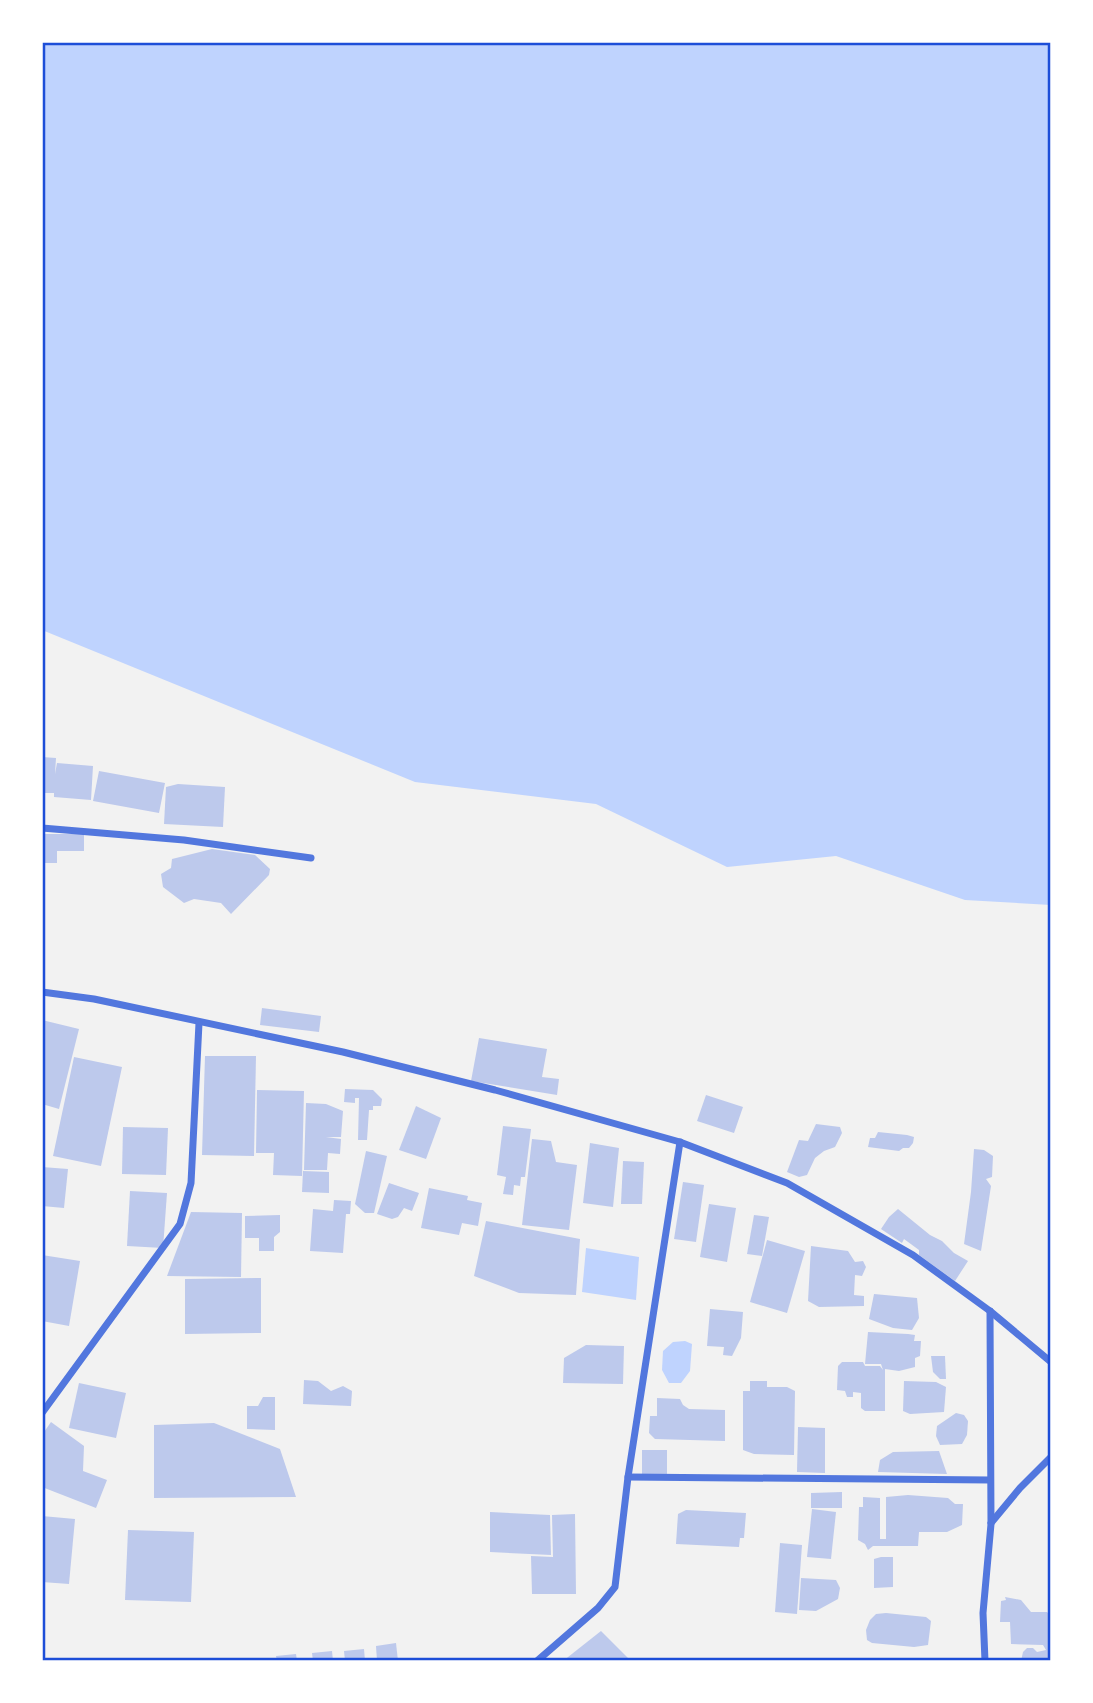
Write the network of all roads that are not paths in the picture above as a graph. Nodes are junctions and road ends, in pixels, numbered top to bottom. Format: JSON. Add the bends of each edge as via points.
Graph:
{"nodes":[{"id":1,"x":42,"y":828,"type":"edge"},
{"id":2,"x":311,"y":858,"type":"dead end"},
{"id":3,"x":42,"y":992,"type":"edge"},
{"id":4,"x":199,"y":1023,"type":"junction"},
{"id":5,"x":680,"y":1142,"type":"junction"},
{"id":6,"x":990,"y":1311,"type":"junction"},
{"id":7,"x":1051,"y":1362,"type":"edge"},
{"id":8,"x":42,"y":1413,"type":"edge"},
{"id":9,"x":1051,"y":1457,"type":"edge"},
{"id":10,"x":628,"y":1477,"type":"junction"},
{"id":11,"x":990,"y":1480,"type":"junction"},
{"id":12,"x":991,"y":1524,"type":"junction"},
{"id":13,"x":537,"y":1661,"type":"edge"},
{"id":14,"x":985,"y":1661,"type":"edge"}],
"edges":[{"from":1,"to":2,"type":"street"},
{"from":3,"to":4,"type":"street"},
{"from":4,"to":5,"type":"street","via":[[356,1055]]},
{"from":4,"to":8,"type":"street","via":[[191,1183],[180,1224]]},
{"from":5,"to":6,"type":"street","via":[[787,1183],[913,1255]]},
{"from":5,"to":10,"type":"street"},
{"from":6,"to":7,"type":"street"},
{"from":6,"to":11,"type":"street"},
{"from":9,"to":12,"type":"street"},
{"from":10,"to":11,"type":"street"},
{"from":10,"to":13,"type":"street","via":[[615,1587],[598,1608]]},
{"from":11,"to":12,"type":"street"},
{"from":12,"to":14,"type":"street","via":[[983,1613]]}]}
